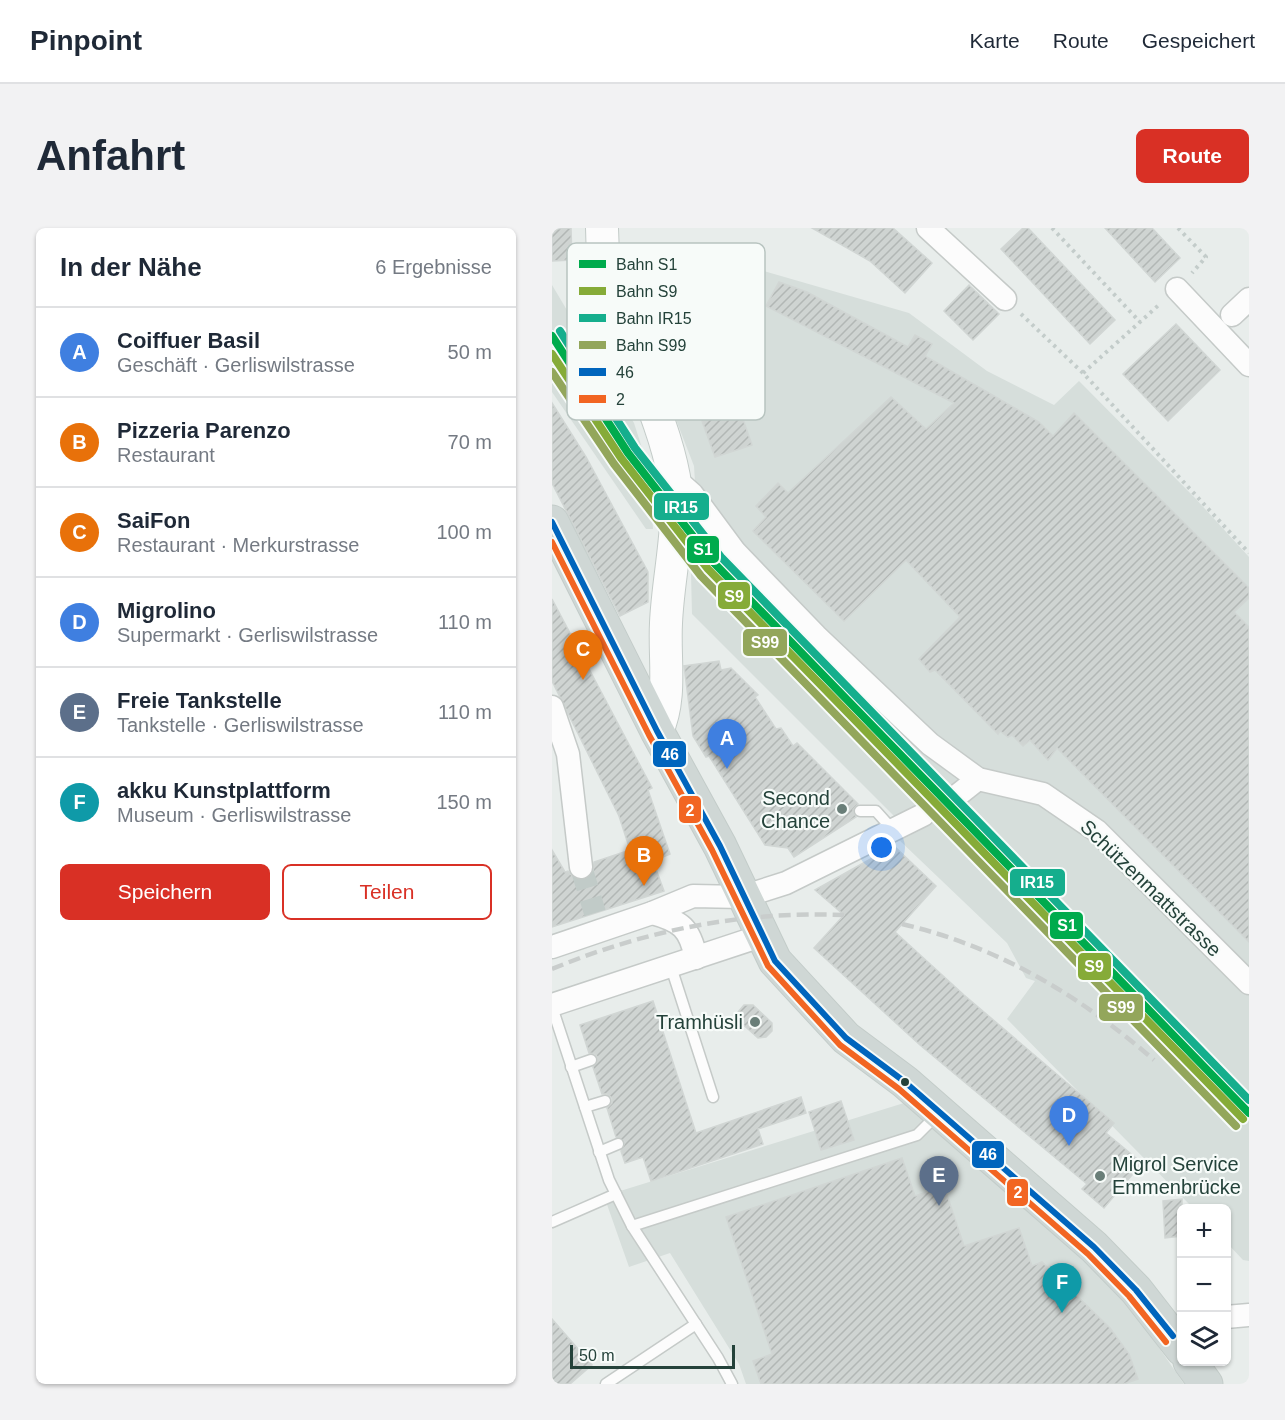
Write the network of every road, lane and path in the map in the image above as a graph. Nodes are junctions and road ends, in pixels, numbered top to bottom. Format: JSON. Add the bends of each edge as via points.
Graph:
{"nodes":[{"id":1,"x":928,"y":228,"type":"edge"},
{"id":2,"x":1052,"y":228,"type":"edge"},
{"id":3,"x":1178,"y":228,"type":"edge"},
{"id":4,"x":1177,"y":289,"type":"junction"},
{"id":5,"x":1005,"y":299,"type":"joint"},
{"id":6,"x":1249,"y":299,"type":"edge"},
{"id":7,"x":1232,"y":315,"type":"dead end"},
{"id":8,"x":1140,"y":322,"type":"junction"},
{"id":9,"x":1249,"y":365,"type":"edge"},
{"id":10,"x":1083,"y":372,"type":"junction"},
{"id":11,"x":658,"y":420,"type":"edge"},
{"id":12,"x":675,"y":490,"type":"junction"},
{"id":13,"x":552,"y":522,"type":"edge"},
{"id":14,"x":1249,"y":553,"type":"edge"},
{"id":15,"x":552,"y":707,"type":"edge"},
{"id":16,"x":657,"y":731,"type":"junction"},
{"id":17,"x":978,"y":779,"type":"junction"},
{"id":18,"x":954,"y":798,"type":"tunnel mouth"},
{"id":19,"x":860,"y":811,"type":"dead end"},
{"id":20,"x":923,"y":815,"type":"tunnel mouth"},
{"id":21,"x":894,"y":830,"type":"junction"},
{"id":22,"x":580,"y":867,"type":"tunnel mouth"},
{"id":23,"x":742,"y":897,"type":"junction"},
{"id":24,"x":652,"y":913,"type":"junction"},
{"id":25,"x":761,"y":936,"type":"junction"},
{"id":26,"x":552,"y":947,"type":"edge"},
{"id":27,"x":696,"y":958,"type":"junction"},
{"id":28,"x":671,"y":967,"type":"junction"},
{"id":29,"x":1249,"y":983,"type":"edge"},
{"id":30,"x":552,"y":1006,"type":"edge"},
{"id":31,"x":591,"y":1060,"type":"dead end"},
{"id":32,"x":571,"y":1067,"type":"junction"},
{"id":33,"x":713,"y":1097,"type":"dead end"},
{"id":34,"x":604,"y":1101,"type":"dead end"},
{"id":35,"x":585,"y":1107,"type":"junction"},
{"id":36,"x":940,"y":1112,"type":"junction"},
{"id":37,"x":618,"y":1144,"type":"dead end"},
{"id":38,"x":599,"y":1152,"type":"junction"},
{"id":39,"x":616,"y":1194,"type":"junction"},
{"id":40,"x":552,"y":1222,"type":"edge"},
{"id":41,"x":632,"y":1226,"type":"junction"},
{"id":42,"x":1249,"y":1316,"type":"edge"},
{"id":43,"x":1231,"y":1317,"type":"edge"},
{"id":44,"x":696,"y":1324,"type":"junction"},
{"id":45,"x":1177,"y":1338,"type":"edge"},
{"id":46,"x":1195,"y":1366,"type":"edge"},
{"id":47,"x":606,"y":1384,"type":"edge"},
{"id":48,"x":732,"y":1384,"type":"edge"},
{"id":49,"x":1206,"y":1384,"type":"edge"}],
"edges":[{"from":1,"to":5,"type":"street"},
{"from":2,"to":8,"type":"path"},
{"from":3,"to":4,"type":"path","via":[[1206,257]]},
{"from":4,"to":8,"type":"path"},
{"from":4,"to":9,"type":"street"},
{"from":5,"to":10,"type":"path"},
{"from":6,"to":7,"type":"street"},
{"from":8,"to":10,"type":"path"},
{"from":10,"to":14,"type":"path"},
{"from":11,"to":12,"type":"street"},
{"from":12,"to":16,"type":"street","via":[[666,622],[666,706]]},
{"from":12,"to":17,"type":"street","name":"Schützenmattstrasse","via":[[692,494],[735,552],[816,636],[930,744]]},
{"from":13,"to":16,"type":"main road"},
{"from":15,"to":22,"type":"street","via":[[568,754]]},
{"from":16,"to":23,"type":"main road","via":[[720,846]]},
{"from":17,"to":18,"type":"street"},
{"from":17,"to":29,"type":"street","name":"Schützenmattstrasse","via":[[1043,794],[1097,831]]},
{"from":19,"to":21,"type":"lane","via":[[876,811]]},
{"from":20,"to":21,"type":"street"},
{"from":21,"to":23,"type":"street","via":[[786,883]]},
{"from":23,"to":24,"type":"street","via":[[693,896]]},
{"from":23,"to":25,"type":"main road"},
{"from":24,"to":26,"type":"street","via":[[597,921]]},
{"from":24,"to":27,"type":"street","via":[[678,921],[692,940]]},
{"from":25,"to":27,"type":"street"},
{"from":25,"to":36,"type":"main road","via":[[784,973],[846,1038]]},
{"from":27,"to":28,"type":"street"},
{"from":28,"to":30,"type":"street"},
{"from":28,"to":33,"type":"lane"},
{"from":30,"to":32,"type":"lane"},
{"from":31,"to":32,"type":"lane"},
{"from":32,"to":35,"type":"lane"},
{"from":34,"to":35,"type":"lane"},
{"from":35,"to":38,"type":"lane"},
{"from":36,"to":41,"type":"lane","via":[[917,1135]]},
{"from":36,"to":45,"type":"main road","via":[[1094,1247]]},
{"from":37,"to":38,"type":"lane"},
{"from":38,"to":39,"type":"lane"},
{"from":39,"to":40,"type":"lane"},
{"from":39,"to":41,"type":"lane"},
{"from":41,"to":44,"type":"lane"},
{"from":42,"to":43,"type":"street"},
{"from":44,"to":47,"type":"lane"},
{"from":44,"to":48,"type":"lane"},
{"from":46,"to":49,"type":"main road"}]}
